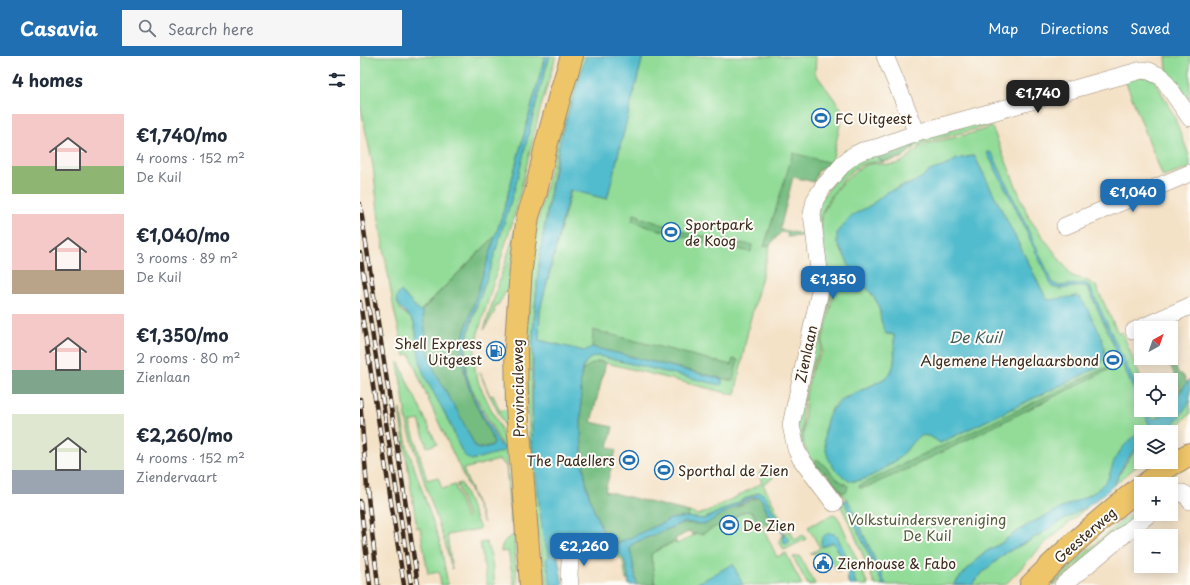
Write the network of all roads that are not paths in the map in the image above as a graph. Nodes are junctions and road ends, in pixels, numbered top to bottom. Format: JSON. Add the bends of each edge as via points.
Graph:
{"nodes":[{"id":1,"x":572,"y":56,"type":"edge"},
{"id":2,"x":885,"y":56,"type":"edge"},
{"id":3,"x":1190,"y":118,"type":"edge"},
{"id":4,"x":917,"y":133,"type":"junction"},
{"id":5,"x":1190,"y":173,"type":"edge"},
{"id":6,"x":536,"y":192,"type":"junction"},
{"id":7,"x":1065,"y":226,"type":"dead end"},
{"id":8,"x":1190,"y":306,"type":"edge"},
{"id":9,"x":1155,"y":321,"type":"edge"},
{"id":10,"x":1190,"y":444,"type":"edge"},
{"id":11,"x":1178,"y":453,"type":"edge"},
{"id":12,"x":1190,"y":454,"type":"edge"},
{"id":13,"x":1178,"y":461,"type":"edge"},
{"id":14,"x":1165,"y":469,"type":"edge"},
{"id":15,"x":1155,"y":477,"type":"edge"},
{"id":16,"x":1134,"y":493,"type":"edge"},
{"id":17,"x":834,"y":504,"type":"dead end"},
{"id":18,"x":1141,"y":521,"type":"edge"},
{"id":19,"x":571,"y":550,"type":"dead end"},
{"id":20,"x":531,"y":585,"type":"edge"},
{"id":21,"x":543,"y":585,"type":"edge"},
{"id":22,"x":570,"y":585,"type":"edge"},
{"id":23,"x":1031,"y":585,"type":"edge"},
{"id":24,"x":1063,"y":585,"type":"edge"}],
"edges":[{"from":1,"to":6,"type":"main road","name":"Provincialeweg","via":[[546,146]]},
{"from":2,"to":4,"type":"street"},
{"from":3,"to":4,"type":"street","via":[[1162,77],[1142,70]]},
{"from":4,"to":17,"type":"street","name":"Zienlaan","via":[[854,155],[823,187],[814,205],[812,222],[821,286],[791,425],[801,459]]},
{"from":5,"to":7,"type":"street"},
{"from":6,"to":20,"type":"main road","name":"Provincialeweg","via":[[528,216],[521,268],[516,344],[517,407]]},
{"from":6,"to":21,"type":"main road","name":"Provincialeweg","via":[[526,317],[523,397],[532,514]]},
{"from":8,"to":9,"type":"street"},
{"from":10,"to":11,"type":"main road"},
{"from":12,"to":13,"type":"main road"},
{"from":14,"to":15,"type":"main road"},
{"from":16,"to":23,"type":"main road","name":"Geesterweg","via":[[1058,558]]},
{"from":18,"to":24,"type":"street","name":"Geesterweg"},
{"from":19,"to":22,"type":"street","via":[[568,574]]}]}
